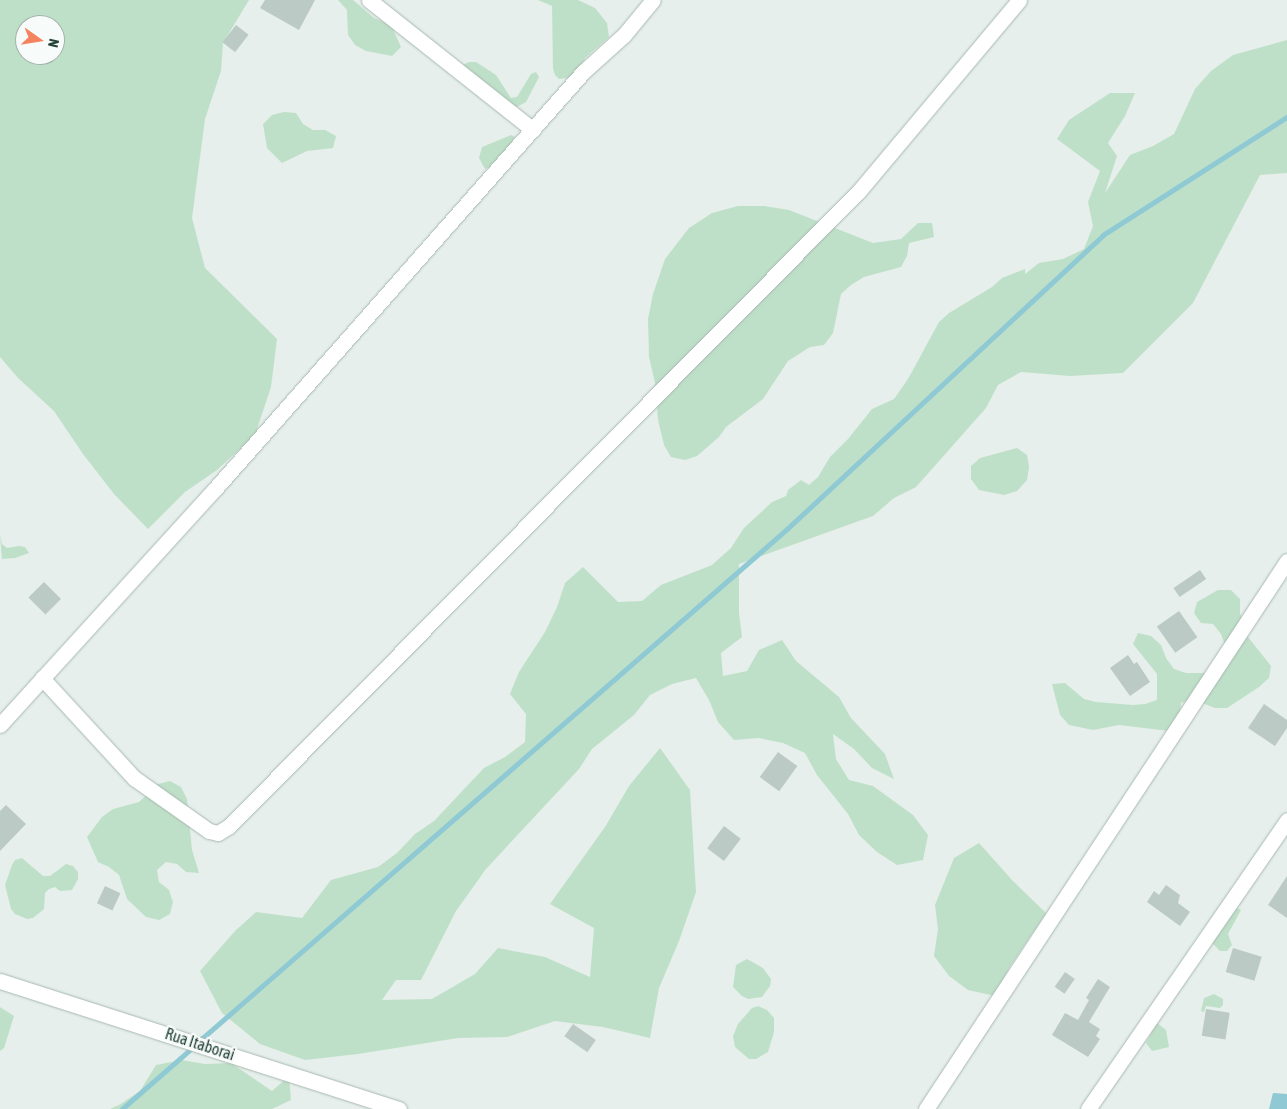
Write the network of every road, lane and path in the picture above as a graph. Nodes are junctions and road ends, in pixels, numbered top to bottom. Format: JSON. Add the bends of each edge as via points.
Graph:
{"nodes":[{"id":1,"x":369,"y":0,"type":"edge"},
{"id":2,"x":654,"y":0,"type":"edge"},
{"id":3,"x":1019,"y":0,"type":"edge"},
{"id":4,"x":533,"y":130,"type":"junction"},
{"id":5,"x":1287,"y":561,"type":"edge"},
{"id":6,"x":42,"y":678,"type":"junction"},
{"id":7,"x":0,"y":726,"type":"edge"},
{"id":8,"x":1287,"y":820,"type":"edge"},
{"id":9,"x":0,"y":981,"type":"edge"},
{"id":10,"x":399,"y":1109,"type":"edge"},
{"id":11,"x":926,"y":1109,"type":"edge"},
{"id":12,"x":1088,"y":1109,"type":"edge"}],
"edges":[{"from":1,"to":4,"type":"street"},
{"from":2,"to":4,"type":"street","via":[[624,35],[583,72]]},
{"from":3,"to":6,"type":"street","via":[[859,191],[218,833],[209,831],[134,778]]},
{"from":4,"to":6,"type":"street","via":[[214,490]]},
{"from":5,"to":11,"type":"street"},
{"from":6,"to":7,"type":"street"},
{"from":8,"to":12,"type":"street"},
{"from":9,"to":10,"type":"street","name":"Rua Itaborai"}]}
